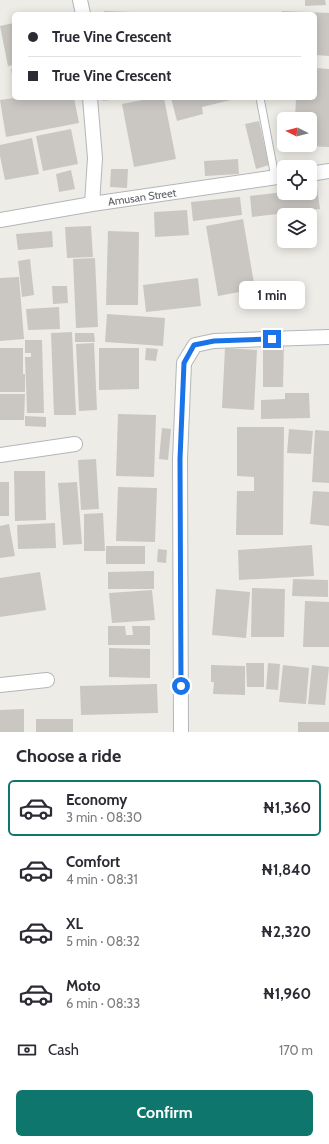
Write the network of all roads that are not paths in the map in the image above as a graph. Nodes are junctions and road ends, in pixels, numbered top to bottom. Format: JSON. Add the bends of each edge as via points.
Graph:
{"nodes":[{"id":1,"x":80,"y":0,"type":"edge"},
{"id":2,"x":83,"y":12,"type":"edge"},
{"id":3,"x":90,"y":100,"type":"edge"},
{"id":4,"x":261,"y":100,"type":"edge"},
{"id":5,"x":277,"y":165,"type":"edge"},
{"id":6,"x":329,"y":171,"type":"edge"},
{"id":7,"x":317,"y":173,"type":"edge"},
{"id":8,"x":277,"y":177,"type":"edge"},
{"id":9,"x":92,"y":204,"type":"junction"},
{"id":10,"x":0,"y":220,"type":"edge"},
{"id":11,"x":329,"y":337,"type":"edge"},
{"id":12,"x":75,"y":444,"type":"dead end"},
{"id":13,"x":0,"y":455,"type":"edge"},
{"id":14,"x":47,"y":680,"type":"dead end"},
{"id":15,"x":0,"y":685,"type":"edge"},
{"id":16,"x":181,"y":732,"type":"edge"}],
"edges":[{"from":1,"to":2,"type":"street"},
{"from":3,"to":9,"type":"street","via":[[95,158]]},
{"from":4,"to":5,"type":"lane"},
{"from":6,"to":7,"type":"street"},
{"from":8,"to":9,"type":"street","name":"Amusan Street"},
{"from":9,"to":10,"type":"street","name":"Amusan Street"},
{"from":11,"to":16,"type":"street","via":[[214,341],[194,345],[184,363],[180,459]]},
{"from":12,"to":13,"type":"street"},
{"from":14,"to":15,"type":"street"}]}
